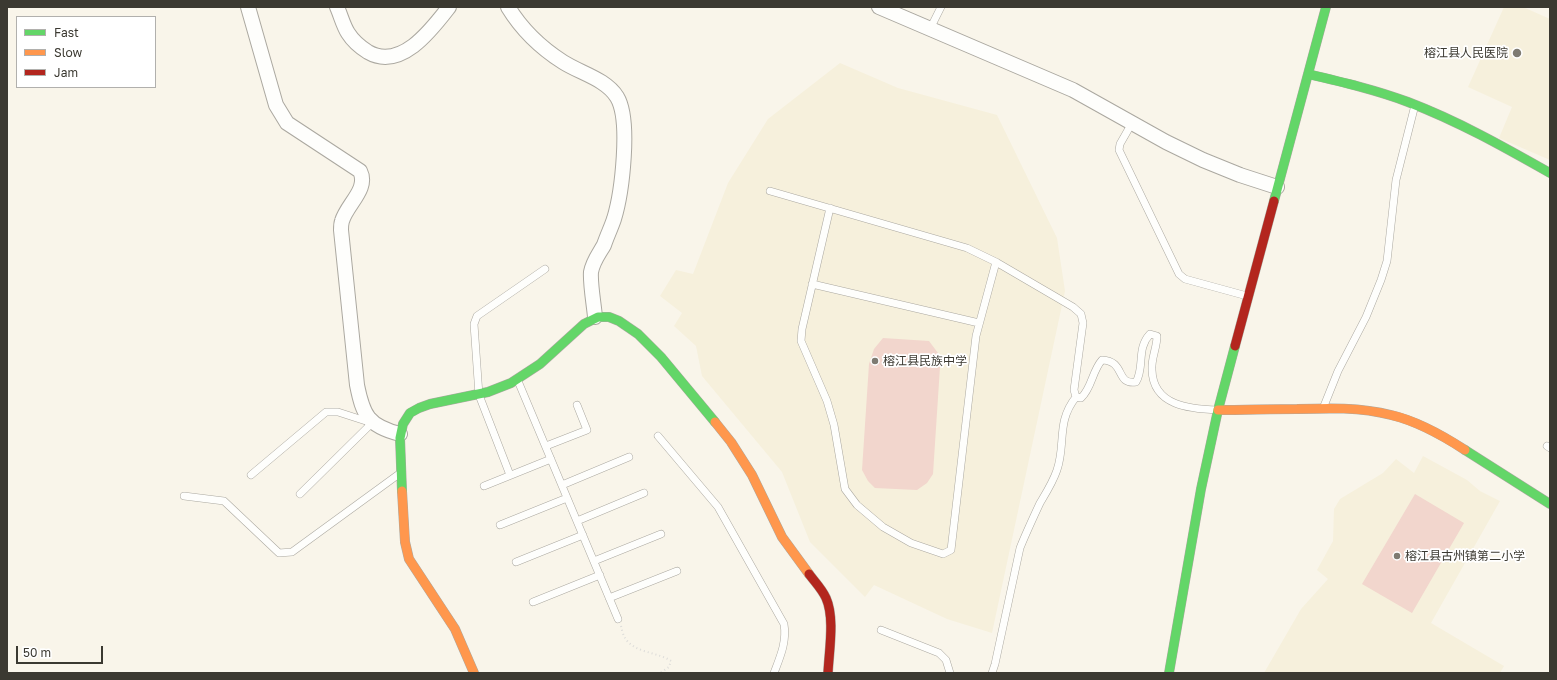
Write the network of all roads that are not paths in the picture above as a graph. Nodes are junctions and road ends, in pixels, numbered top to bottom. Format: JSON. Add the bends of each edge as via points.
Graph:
{"nodes":[{"id":1,"x":248,"y":7,"type":"edge"},
{"id":2,"x":337,"y":7,"type":"edge"},
{"id":3,"x":449,"y":7,"type":"edge"},
{"id":4,"x":508,"y":7,"type":"edge"},
{"id":5,"x":879,"y":7,"type":"edge"},
{"id":6,"x":941,"y":7,"type":"edge"},
{"id":7,"x":1326,"y":7,"type":"edge"},
{"id":8,"x":930,"y":29,"type":"junction"},
{"id":9,"x":1308,"y":74,"type":"junction"},
{"id":10,"x":1415,"y":105,"type":"junction"},
{"id":11,"x":1132,"y":123,"type":"junction"},
{"id":12,"x":1550,"y":172,"type":"edge"},
{"id":13,"x":1277,"y":187,"type":"junction"},
{"id":14,"x":770,"y":191,"type":"dead end"},
{"id":15,"x":830,"y":208,"type":"junction"},
{"id":16,"x":996,"y":262,"type":"junction"},
{"id":17,"x":545,"y":269,"type":"dead end"},
{"id":18,"x":812,"y":284,"type":"junction"},
{"id":19,"x":1248,"y":296,"type":"junction"},
{"id":20,"x":595,"y":317,"type":"junction"},
{"id":21,"x":979,"y":323,"type":"junction"},
{"id":22,"x":518,"y":381,"type":"junction"},
{"id":23,"x":479,"y":395,"type":"junction"},
{"id":24,"x":1076,"y":397,"type":"junction"},
{"id":25,"x":577,"y":405,"type":"dead end"},
{"id":26,"x":1323,"y":408,"type":"junction"},
{"id":27,"x":1218,"y":410,"type":"junction"},
{"id":28,"x":372,"y":423,"type":"junction"},
{"id":29,"x":400,"y":434,"type":"junction"},
{"id":30,"x":658,"y":436,"type":"dead end"},
{"id":31,"x":546,"y":446,"type":"junction"},
{"id":32,"x":629,"y":457,"type":"dead end"},
{"id":33,"x":551,"y":459,"type":"junction"},
{"id":34,"x":400,"y":473,"type":"junction"},
{"id":35,"x":251,"y":475,"type":"dead end"},
{"id":36,"x":510,"y":475,"type":"junction"},
{"id":37,"x":562,"y":485,"type":"junction"},
{"id":38,"x":484,"y":486,"type":"dead end"},
{"id":39,"x":644,"y":493,"type":"dead end"},
{"id":40,"x":300,"y":494,"type":"dead end"},
{"id":41,"x":184,"y":496,"type":"dead end"},
{"id":42,"x":568,"y":498,"type":"junction"},
{"id":43,"x":1550,"y":504,"type":"edge"},
{"id":44,"x":577,"y":521,"type":"junction"},
{"id":45,"x":500,"y":525,"type":"dead end"},
{"id":46,"x":661,"y":534,"type":"dead end"},
{"id":47,"x":583,"y":535,"type":"junction"},
{"id":48,"x":516,"y":562,"type":"dead end"},
{"id":49,"x":594,"y":562,"type":"junction"},
{"id":50,"x":677,"y":571,"type":"dead end"},
{"id":51,"x":600,"y":575,"type":"junction"},
{"id":52,"x":610,"y":598,"type":"junction"},
{"id":53,"x":533,"y":602,"type":"dead end"},
{"id":54,"x":618,"y":619,"type":"road end"},
{"id":55,"x":882,"y":630,"type":"dead end"},
{"id":56,"x":474,"y":673,"type":"edge"},
{"id":57,"x":774,"y":673,"type":"edge"},
{"id":58,"x":828,"y":673,"type":"edge"},
{"id":59,"x":950,"y":673,"type":"edge"},
{"id":60,"x":992,"y":673,"type":"edge"},
{"id":61,"x":1169,"y":673,"type":"edge"}],
"edges":[{"from":1,"to":28,"type":"street","via":[[276,106],[287,123],[360,171],[363,178],[362,186],[342,220],[341,230],[357,385],[362,409]]},
{"from":2,"to":3,"type":"street","via":[[346,29],[355,42],[372,55],[382,56],[402,53],[410,48],[432,28]]},
{"from":4,"to":20,"type":"street","via":[[529,35],[546,50],[564,63],[606,85],[616,96],[622,111],[624,157],[614,218],[591,273]]},
{"from":5,"to":8,"type":"street"},
{"from":6,"to":8,"type":"lane"},
{"from":7,"to":9,"type":"street"},
{"from":8,"to":11,"type":"street","via":[[1073,90]]},
{"from":9,"to":10,"type":"street","via":[[1358,86]]},
{"from":9,"to":13,"type":"street"},
{"from":10,"to":12,"type":"street","via":[[1481,134]]},
{"from":10,"to":26,"type":"lane","via":[[1396,180],[1382,280]]},
{"from":11,"to":13,"type":"street","via":[[1203,160]]},
{"from":11,"to":19,"type":"lane","via":[[1119,150],[1179,274],[1185,279]]},
{"from":13,"to":19,"type":"street"},
{"from":14,"to":15,"type":"lane"},
{"from":15,"to":16,"type":"lane","via":[[944,240]]},
{"from":15,"to":18,"type":"lane"},
{"from":16,"to":21,"type":"lane"},
{"from":16,"to":24,"type":"lane","via":[[1081,314],[1083,323],[1074,390]]},
{"from":17,"to":23,"type":"lane","via":[[477,316],[474,324]]},
{"from":18,"to":21,"type":"lane"},
{"from":18,"to":21,"type":"lane","via":[[801,341],[830,413],[845,489],[857,505],[883,527],[911,543],[943,554],[951,550]]},
{"from":19,"to":27,"type":"street"},
{"from":20,"to":22,"type":"street","via":[[536,369]]},
{"from":20,"to":58,"type":"street","via":[[609,316],[622,322],[646,342],[729,439],[762,494],[781,536],[826,598],[830,622]]},
{"from":22,"to":23,"type":"street"},
{"from":22,"to":31,"type":"lane"},
{"from":23,"to":29,"type":"street","via":[[427,404],[414,409],[404,420]]},
{"from":23,"to":36,"type":"lane"},
{"from":24,"to":27,"type":"lane","via":[[1081,398],[1086,393],[1096,366],[1102,360],[1110,360],[1116,364],[1129,383],[1136,382],[1140,375],[1141,352],[1145,339],[1150,334],[1157,336],[1152,370],[1155,386],[1165,398],[1181,406],[1199,410]]},
{"from":24,"to":60,"type":"lane","via":[[1069,405],[1064,418],[1059,460],[1054,477],[1020,548]]},
{"from":25,"to":31,"type":"lane","via":[[587,430]]},
{"from":26,"to":27,"type":"street"},
{"from":26,"to":43,"type":"street","via":[[1391,415],[1420,426],[1448,439]]},
{"from":27,"to":61,"type":"street","via":[[1201,489]]},
{"from":28,"to":29,"type":"street"},
{"from":28,"to":35,"type":"lane","via":[[338,412],[326,412]]},
{"from":28,"to":40,"type":"lane"},
{"from":29,"to":34,"type":"street"},
{"from":30,"to":57,"type":"lane","via":[[718,507],[784,624],[784,645]]},
{"from":31,"to":33,"type":"lane"},
{"from":32,"to":37,"type":"lane"},
{"from":33,"to":36,"type":"lane"},
{"from":33,"to":37,"type":"lane"},
{"from":34,"to":41,"type":"lane","via":[[292,552],[279,553],[224,501]]},
{"from":34,"to":56,"type":"street","via":[[408,559],[444,609]]},
{"from":36,"to":38,"type":"lane"},
{"from":37,"to":42,"type":"lane"},
{"from":39,"to":44,"type":"lane"},
{"from":42,"to":44,"type":"lane"},
{"from":42,"to":45,"type":"lane"},
{"from":44,"to":47,"type":"lane"},
{"from":46,"to":49,"type":"lane"},
{"from":47,"to":48,"type":"lane"},
{"from":47,"to":49,"type":"lane"},
{"from":49,"to":51,"type":"lane"},
{"from":50,"to":52,"type":"lane"},
{"from":51,"to":52,"type":"lane"},
{"from":51,"to":53,"type":"lane"},
{"from":52,"to":54,"type":"lane"},
{"from":55,"to":59,"type":"lane","via":[[939,652],[946,660]]}]}
